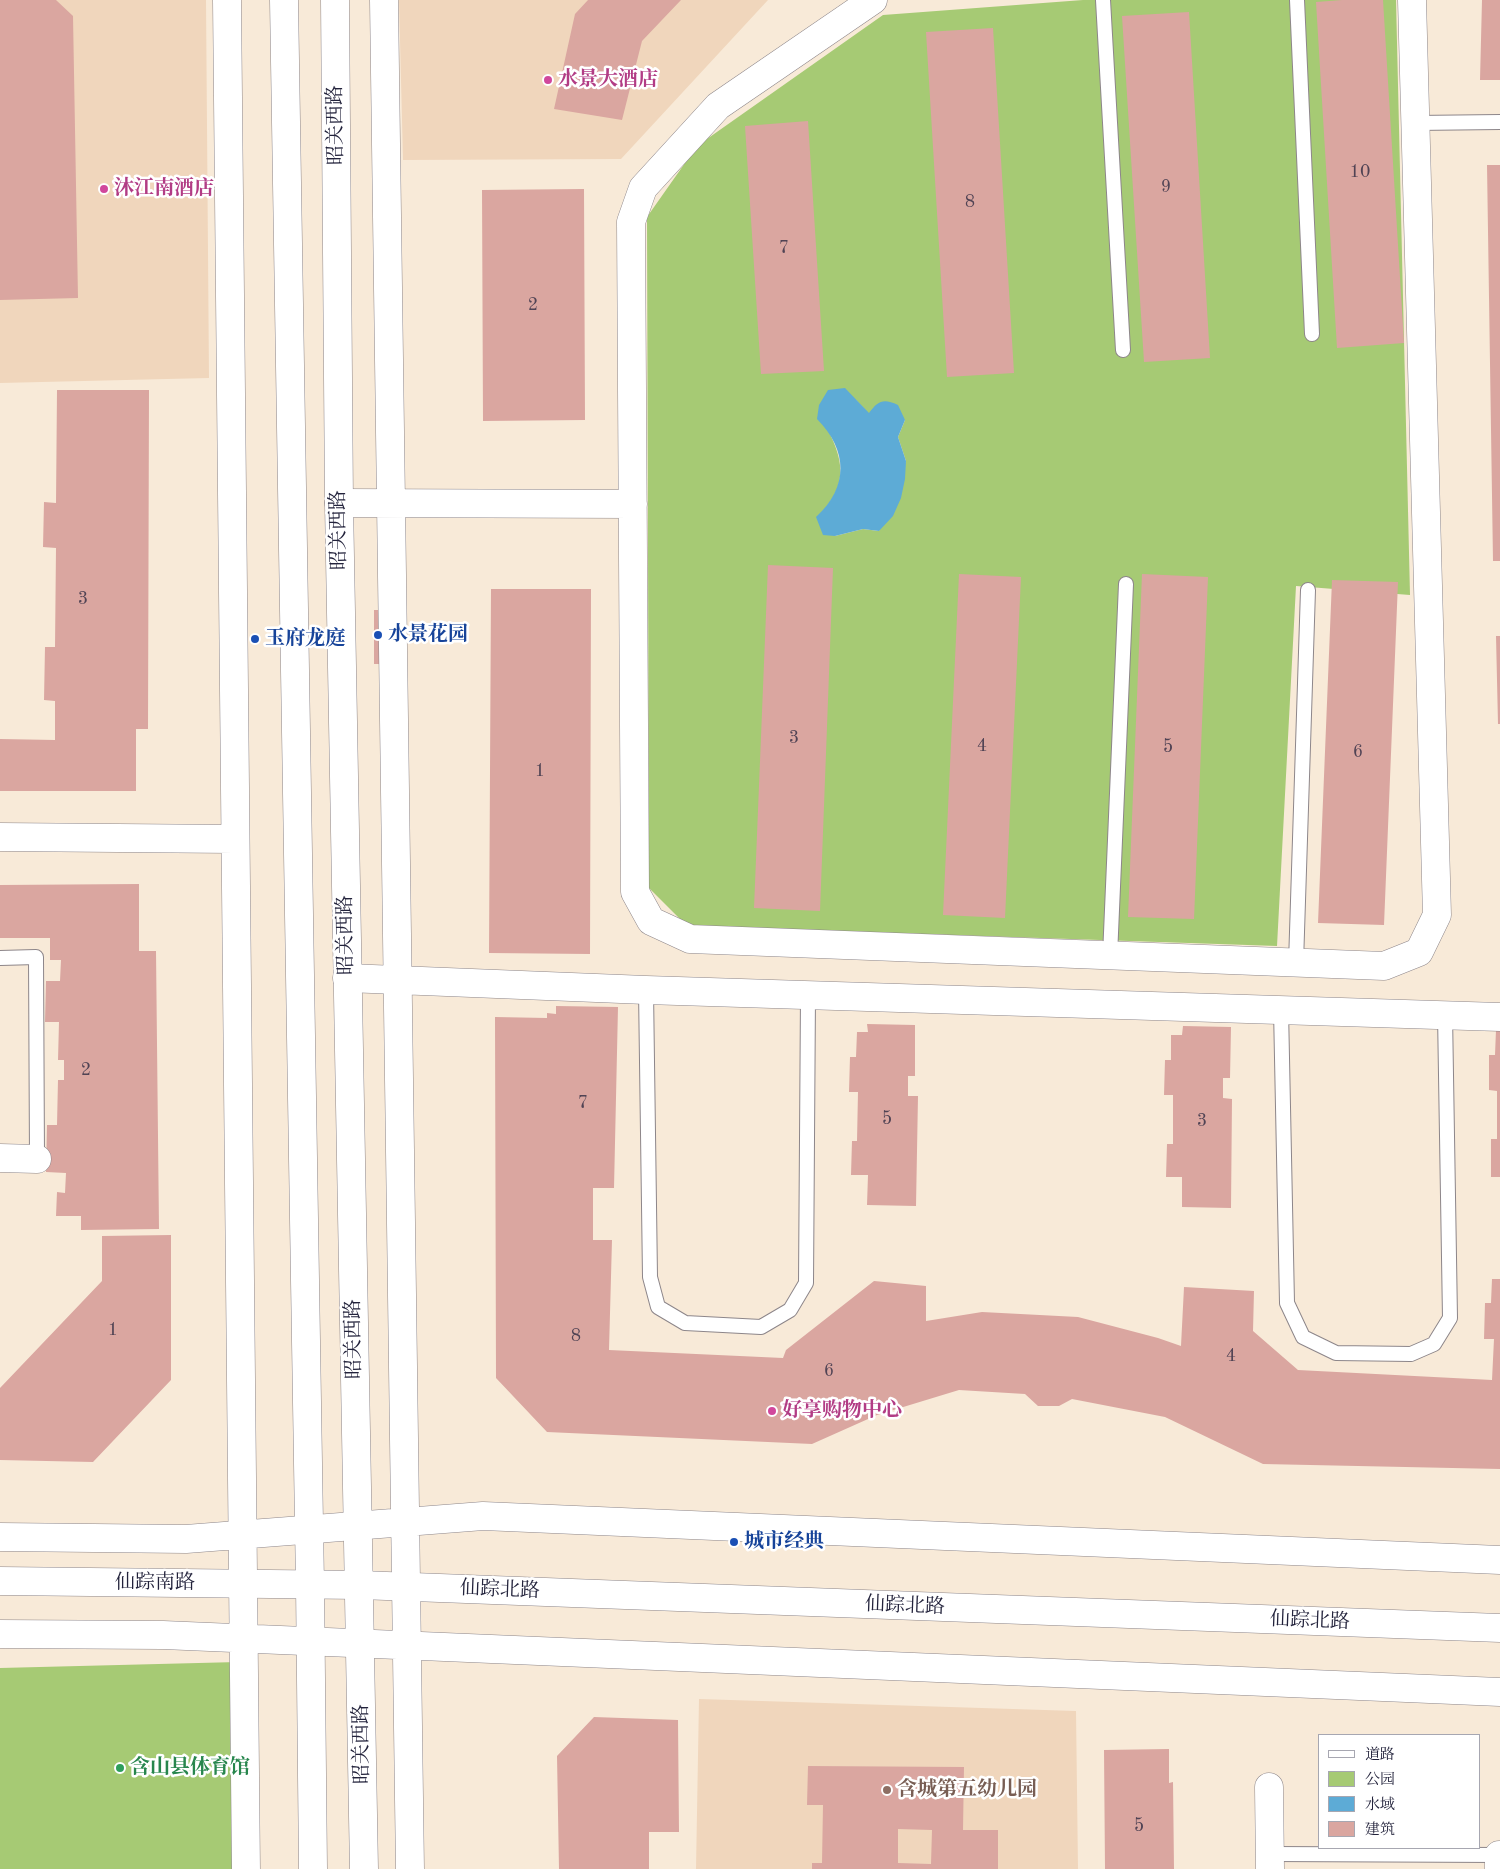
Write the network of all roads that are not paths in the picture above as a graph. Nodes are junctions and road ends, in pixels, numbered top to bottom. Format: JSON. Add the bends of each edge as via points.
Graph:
{"nodes":[{"id":1,"x":227,"y":0,"type":"edge"},
{"id":2,"x":284,"y":0,"type":"edge"},
{"id":3,"x":335,"y":0,"type":"edge"},
{"id":4,"x":384,"y":0,"type":"edge"},
{"id":5,"x":873,"y":0,"type":"edge"},
{"id":6,"x":1103,"y":0,"type":"edge"},
{"id":7,"x":1297,"y":0,"type":"edge"},
{"id":8,"x":1412,"y":0,"type":"edge"},
{"id":9,"x":1416,"y":122,"type":"junction"},
{"id":10,"x":1500,"y":122,"type":"edge"},
{"id":11,"x":1312,"y":334,"type":"dead end"},
{"id":12,"x":1123,"y":350,"type":"dead end"},
{"id":13,"x":339,"y":503,"type":"junction"},
{"id":14,"x":391,"y":503,"type":"junction"},
{"id":15,"x":633,"y":504,"type":"junction"},
{"id":16,"x":1126,"y":584,"type":"dead end"},
{"id":17,"x":1308,"y":590,"type":"dead end"},
{"id":18,"x":0,"y":837,"type":"edge"},
{"id":19,"x":234,"y":839,"type":"junction"},
{"id":20,"x":1110,"y":956,"type":"junction"},
{"id":21,"x":0,"y":958,"type":"edge"},
{"id":22,"x":1296,"y":963,"type":"junction"},
{"id":23,"x":347,"y":978,"type":"junction"},
{"id":24,"x":398,"y":980,"type":"junction"},
{"id":25,"x":646,"y":990,"type":"junction"},
{"id":26,"x":808,"y":995,"type":"junction"},
{"id":27,"x":1281,"y":1009,"type":"junction"},
{"id":28,"x":1445,"y":1014,"type":"junction"},
{"id":29,"x":1500,"y":1017,"type":"edge"},
{"id":30,"x":0,"y":1158,"type":"edge"},
{"id":31,"x":37,"y":1159,"type":"joint"},
{"id":32,"x":405,"y":1522,"type":"junction"},
{"id":33,"x":358,"y":1525,"type":"junction"},
{"id":34,"x":309,"y":1529,"type":"junction"},
{"id":35,"x":241,"y":1535,"type":"junction"},
{"id":36,"x":0,"y":1537,"type":"edge"},
{"id":37,"x":1500,"y":1560,"type":"edge"},
{"id":38,"x":0,"y":1581,"type":"edge"},
{"id":39,"x":242,"y":1583,"type":"junction"},
{"id":40,"x":310,"y":1584,"type":"junction"},
{"id":41,"x":360,"y":1585,"type":"junction"},
{"id":42,"x":406,"y":1587,"type":"junction"},
{"id":43,"x":1500,"y":1628,"type":"edge"},
{"id":44,"x":0,"y":1634,"type":"edge"},
{"id":45,"x":243,"y":1639,"type":"junction"},
{"id":46,"x":310,"y":1642,"type":"junction"},
{"id":47,"x":361,"y":1644,"type":"junction"},
{"id":48,"x":407,"y":1646,"type":"junction"},
{"id":49,"x":1500,"y":1692,"type":"edge"},
{"id":50,"x":1269,"y":1787,"type":"dead end"},
{"id":51,"x":1270,"y":1862,"type":"edge"},
{"id":52,"x":1499,"y":1862,"type":"edge"},
{"id":53,"x":246,"y":1869,"type":"edge"},
{"id":54,"x":313,"y":1869,"type":"edge"},
{"id":55,"x":364,"y":1869,"type":"edge"},
{"id":56,"x":410,"y":1869,"type":"edge"}],
"edges":[{"from":1,"to":19,"type":"street"},
{"from":2,"to":34,"type":"street"},
{"from":3,"to":13,"type":"street","name":"昭关西路"},
{"from":4,"to":14,"type":"street"},
{"from":5,"to":15,"type":"street","via":[[718,106],[643,188],[631,222]]},
{"from":6,"to":12,"type":"lane"},
{"from":7,"to":11,"type":"lane"},
{"from":8,"to":9,"type":"street"},
{"from":9,"to":10,"type":"lane"},
{"from":9,"to":22,"type":"street","via":[[1437,915],[1419,952],[1384,966]]},
{"from":13,"to":14,"type":"street"},
{"from":13,"to":23,"type":"street","name":"昭关西路"},
{"from":14,"to":15,"type":"street"},
{"from":14,"to":24,"type":"street"},
{"from":15,"to":20,"type":"street","via":[[635,892],[651,921],[690,939]]},
{"from":16,"to":20,"type":"lane"},
{"from":17,"to":22,"type":"lane"},
{"from":18,"to":19,"type":"street"},
{"from":19,"to":35,"type":"street"},
{"from":20,"to":22,"type":"street"},
{"from":21,"to":31,"type":"lane","via":[[36,957]]},
{"from":23,"to":24,"type":"street"},
{"from":23,"to":33,"type":"street","name":"昭关西路"},
{"from":24,"to":25,"type":"street"},
{"from":24,"to":32,"type":"street"},
{"from":25,"to":26,"type":"street"},
{"from":25,"to":26,"type":"lane","via":[[650,1278],[658,1307],[685,1323],[761,1327],[790,1310],[806,1283]]},
{"from":26,"to":27,"type":"street"},
{"from":27,"to":28,"type":"street"},
{"from":27,"to":28,"type":"lane","via":[[1287,1303],[1303,1337],[1336,1353],[1411,1354],[1434,1344],[1450,1318]]},
{"from":28,"to":29,"type":"street"},
{"from":30,"to":31,"type":"street"},
{"from":32,"to":33,"type":"street"},
{"from":32,"to":37,"type":"street","via":[[483,1516]]},
{"from":32,"to":42,"type":"street"},
{"from":33,"to":34,"type":"street"},
{"from":33,"to":41,"type":"street","name":"昭关西路"},
{"from":34,"to":35,"type":"street"},
{"from":34,"to":40,"type":"street"},
{"from":35,"to":36,"type":"street","via":[[186,1539]]},
{"from":35,"to":39,"type":"street"},
{"from":38,"to":39,"type":"street","name":"仙踪南路"},
{"from":39,"to":40,"type":"street","name":"仙踪南路"},
{"from":39,"to":45,"type":"street"},
{"from":40,"to":41,"type":"street","name":"仙踪北路"},
{"from":40,"to":46,"type":"street"},
{"from":41,"to":42,"type":"street","name":"仙踪北路"},
{"from":41,"to":47,"type":"street","name":"昭关西路"},
{"from":42,"to":43,"type":"street","name":"仙踪北路"},
{"from":42,"to":48,"type":"street"},
{"from":44,"to":45,"type":"street"},
{"from":45,"to":46,"type":"street"},
{"from":45,"to":53,"type":"street"},
{"from":46,"to":47,"type":"street"},
{"from":46,"to":54,"type":"street"},
{"from":47,"to":48,"type":"street"},
{"from":47,"to":55,"type":"street","name":"昭关西路"},
{"from":48,"to":49,"type":"street"},
{"from":48,"to":56,"type":"street"},
{"from":50,"to":51,"type":"street"},
{"from":51,"to":52,"type":"lane"}]}
